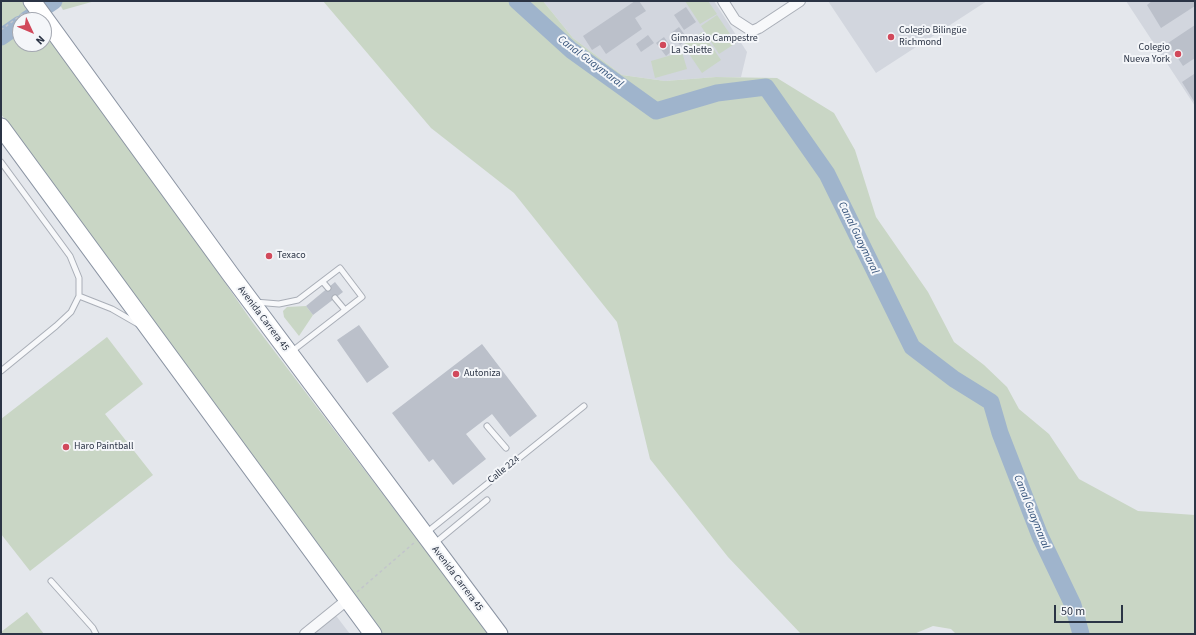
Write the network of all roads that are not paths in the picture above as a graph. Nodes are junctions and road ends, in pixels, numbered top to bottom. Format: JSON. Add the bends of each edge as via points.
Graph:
{"nodes":[{"id":1,"x":723,"y":1,"type":"edge"},
{"id":2,"x":800,"y":1,"type":"edge"},
{"id":3,"x":34,"y":3,"type":"edge"},
{"id":4,"x":1,"y":127,"type":"edge"},
{"id":5,"x":1,"y":162,"type":"edge"},
{"id":6,"x":323,"y":282,"type":"junction"},
{"id":7,"x":328,"y":288,"type":"dead end"},
{"id":8,"x":78,"y":296,"type":"junction"},
{"id":9,"x":336,"y":298,"type":"dead end"},
{"id":10,"x":250,"y":302,"type":"junction"},
{"id":11,"x":345,"y":310,"type":"junction"},
{"id":12,"x":152,"y":333,"type":"junction"},
{"id":13,"x":289,"y":353,"type":"junction"},
{"id":14,"x":1,"y":371,"type":"edge"},
{"id":15,"x":584,"y":406,"type":"dead end"},
{"id":16,"x":486,"y":426,"type":"dead end"},
{"id":17,"x":506,"y":448,"type":"dead end"},
{"id":18,"x":486,"y":500,"type":"dead end"},
{"id":19,"x":428,"y":540,"type":"junction"},
{"id":20,"x":51,"y":581,"type":"dead end"},
{"id":21,"x":347,"y":600,"type":"junction"},
{"id":22,"x":96,"y":634,"type":"edge"},
{"id":23,"x":305,"y":634,"type":"edge"},
{"id":24,"x":373,"y":634,"type":"edge"},
{"id":25,"x":499,"y":634,"type":"edge"}],
"edges":[{"from":1,"to":2,"type":"street","via":[[735,20],[752,31]]},
{"from":3,"to":10,"type":"highway","name":"Avenida Carrera 45"},
{"from":4,"to":12,"type":"highway"},
{"from":5,"to":8,"type":"lane","via":[[70,256],[79,278]]},
{"from":6,"to":7,"type":"lane"},
{"from":6,"to":10,"type":"lane","via":[[293,302]]},
{"from":6,"to":11,"type":"lane","via":[[340,268],[362,297]]},
{"from":8,"to":12,"type":"lane","via":[[112,310]]},
{"from":8,"to":14,"type":"lane","via":[[71,312]]},
{"from":9,"to":11,"type":"lane"},
{"from":10,"to":13,"type":"highway","name":"Avenida Carrera 45"},
{"from":11,"to":13,"type":"lane"},
{"from":12,"to":21,"type":"highway"},
{"from":13,"to":19,"type":"highway","name":"Avenida Carrera 45"},
{"from":15,"to":19,"type":"lane","name":"Calle 224"},
{"from":16,"to":17,"type":"lane"},
{"from":18,"to":19,"type":"lane"},
{"from":19,"to":25,"type":"highway","name":"Avenida Carrera 45"},
{"from":20,"to":22,"type":"lane"},
{"from":21,"to":23,"type":"street"},
{"from":21,"to":24,"type":"highway"}]}
